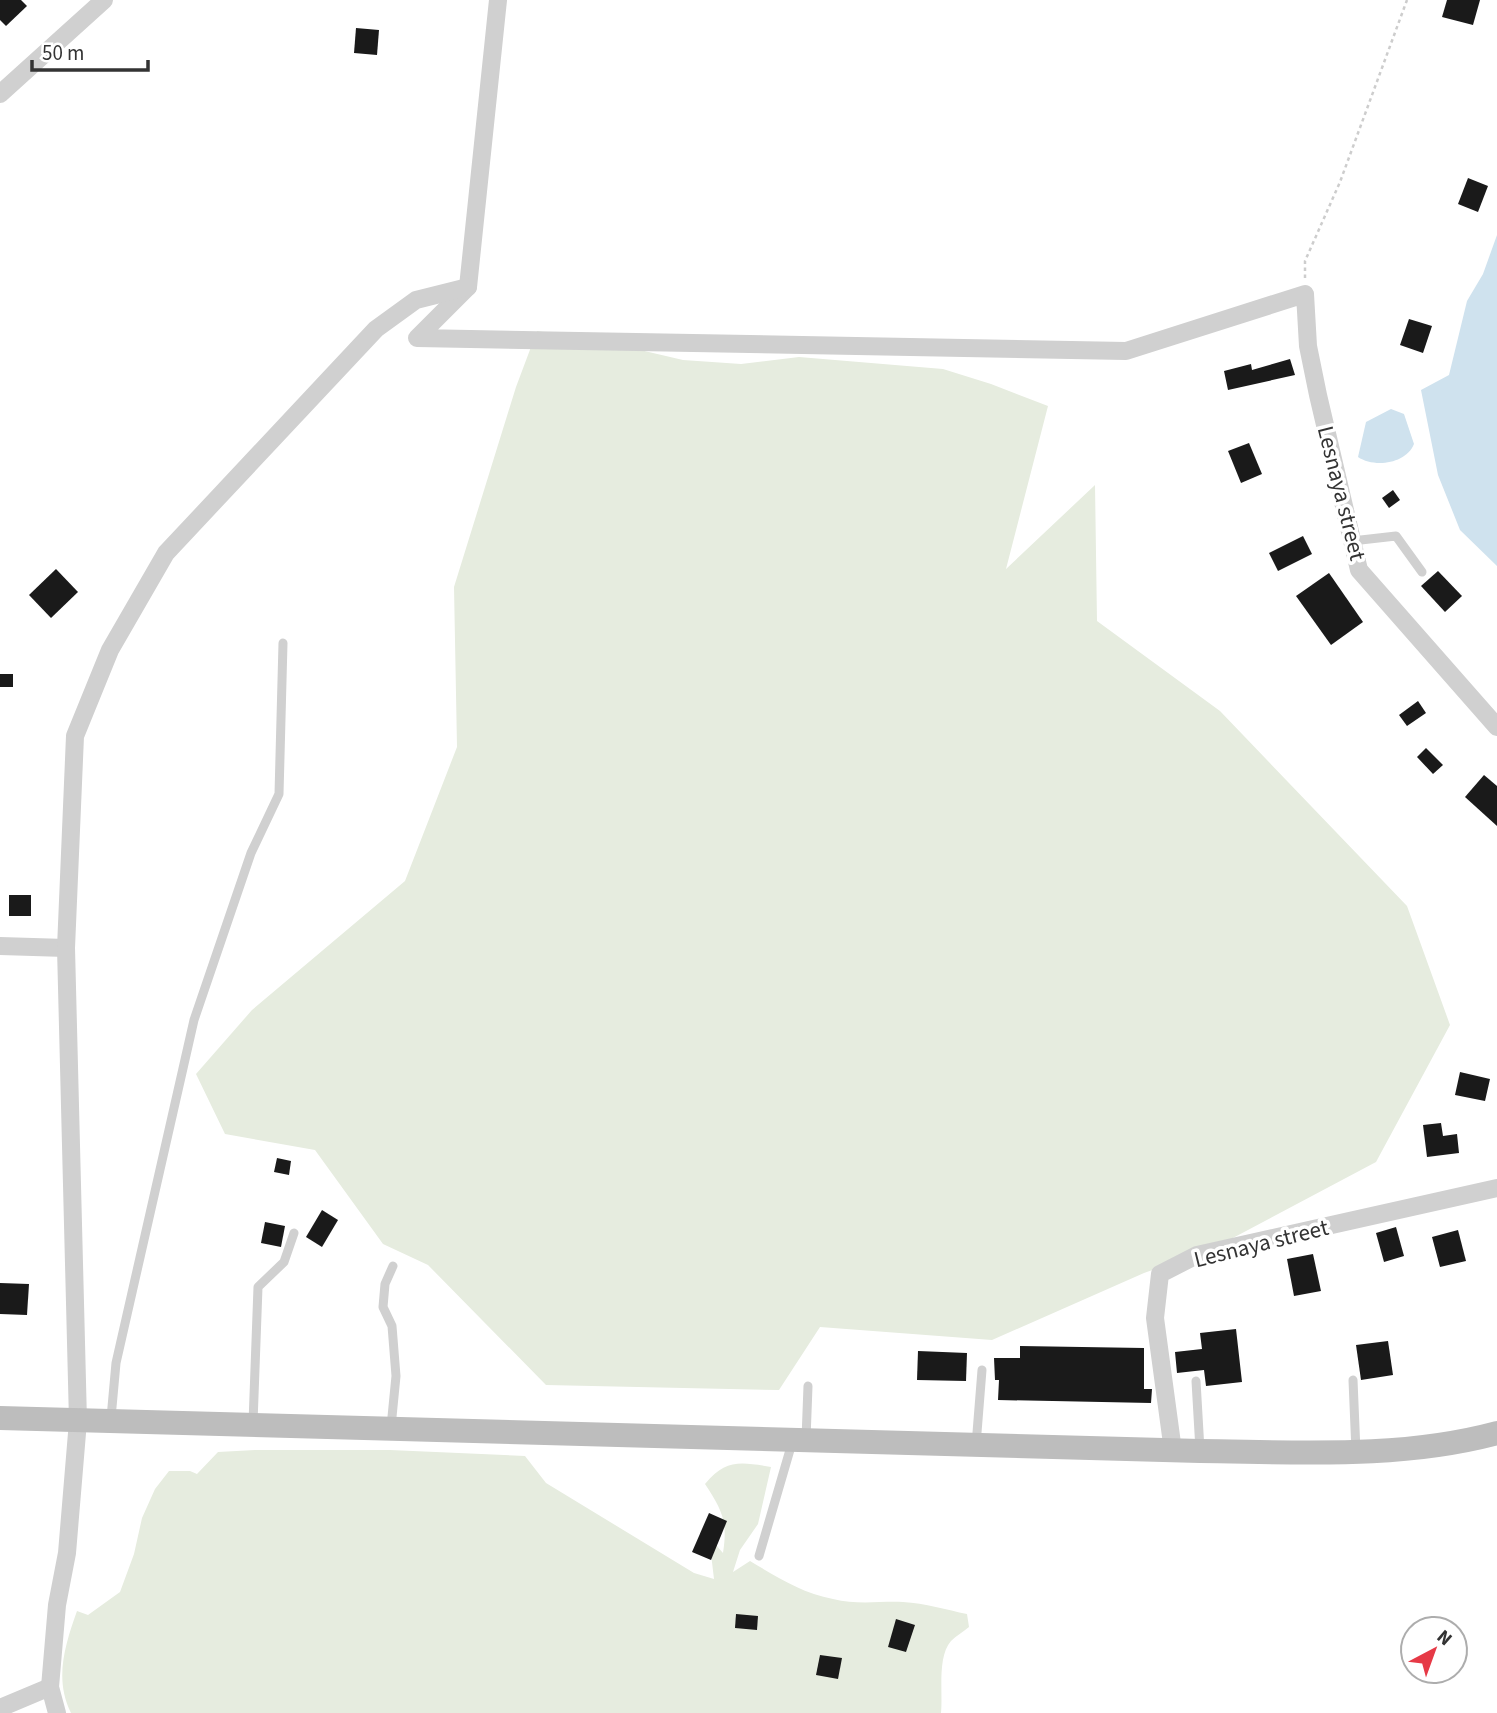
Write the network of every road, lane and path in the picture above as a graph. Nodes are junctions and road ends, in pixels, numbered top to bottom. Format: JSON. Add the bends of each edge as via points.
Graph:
{"nodes":[{"id":1,"x":104,"y":0,"type":"edge"},
{"id":2,"x":498,"y":0,"type":"edge"},
{"id":3,"x":1407,"y":0,"type":"edge"},
{"id":4,"x":0,"y":94,"type":"edge"},
{"id":5,"x":468,"y":287,"type":"junction"},
{"id":6,"x":1305,"y":294,"type":"junction"},
{"id":7,"x":1352,"y":541,"type":"junction"},
{"id":8,"x":1422,"y":572,"type":"dead end"},
{"id":9,"x":283,"y":643,"type":"dead end"},
{"id":10,"x":1497,"y":727,"type":"edge"},
{"id":11,"x":0,"y":946,"type":"edge"},
{"id":12,"x":66,"y":948,"type":"junction"},
{"id":13,"x":1497,"y":1188,"type":"edge"},
{"id":14,"x":294,"y":1233,"type":"dead end"},
{"id":15,"x":393,"y":1266,"type":"dead end"},
{"id":16,"x":982,"y":1370,"type":"dead end"},
{"id":17,"x":1353,"y":1380,"type":"dead end"},
{"id":18,"x":1196,"y":1381,"type":"dead end"},
{"id":19,"x":808,"y":1386,"type":"dead end"},
{"id":20,"x":0,"y":1418,"type":"edge"},
{"id":21,"x":78,"y":1421,"type":"junction"},
{"id":22,"x":111,"y":1422,"type":"junction"},
{"id":23,"x":253,"y":1424,"type":"junction"},
{"id":24,"x":391,"y":1429,"type":"junction"},
{"id":25,"x":1497,"y":1433,"type":"edge"},
{"id":26,"x":800,"y":1440,"type":"junction"},
{"id":27,"x":976,"y":1445,"type":"junction"},
{"id":28,"x":1173,"y":1451,"type":"junction"},
{"id":29,"x":1200,"y":1451,"type":"junction"},
{"id":30,"x":1356,"y":1452,"type":"junction"},
{"id":31,"x":759,"y":1556,"type":"dead end"},
{"id":32,"x":50,"y":1687,"type":"junction"},
{"id":33,"x":0,"y":1708,"type":"edge"},
{"id":34,"x":57,"y":1713,"type":"edge"}],
"edges":[{"from":1,"to":4,"type":"street"},
{"from":2,"to":5,"type":"street"},
{"from":3,"to":6,"type":"path","via":[[1340,182],[1305,261]]},
{"from":5,"to":6,"type":"street","via":[[417,338],[1126,351]]},
{"from":5,"to":12,"type":"street","via":[[416,300],[376,329],[166,553],[110,650],[75,736]]},
{"from":6,"to":7,"type":"street","name":"Lesnaya street","via":[[1311,358]]},
{"from":7,"to":8,"type":"lane","via":[[1395,536]]},
{"from":7,"to":10,"type":"street","name":"Lesnaya street","via":[[1359,570]]},
{"from":9,"to":22,"type":"lane","via":[[279,794],[251,853],[194,1020],[116,1363]]},
{"from":11,"to":12,"type":"street"},
{"from":12,"to":21,"type":"street"},
{"from":13,"to":28,"type":"street","name":"Lesnaya street","via":[[1197,1255],[1160,1274],[1155,1318]]},
{"from":14,"to":23,"type":"lane","via":[[284,1262],[258,1287]]},
{"from":15,"to":24,"type":"lane","via":[[385,1284],[383,1307],[392,1326],[396,1376]]},
{"from":16,"to":27,"type":"lane"},
{"from":17,"to":30,"type":"lane"},
{"from":18,"to":29,"type":"lane"},
{"from":19,"to":26,"type":"lane"},
{"from":20,"to":21,"type":"street"},
{"from":21,"to":22,"type":"street"},
{"from":21,"to":32,"type":"street"},
{"from":22,"to":23,"type":"street"},
{"from":23,"to":24,"type":"street"},
{"from":24,"to":26,"type":"street"},
{"from":25,"to":30,"type":"street","via":[[1419,1449]]},
{"from":26,"to":27,"type":"street"},
{"from":26,"to":31,"type":"lane"},
{"from":27,"to":28,"type":"street"},
{"from":28,"to":29,"type":"street"},
{"from":29,"to":30,"type":"street"},
{"from":32,"to":33,"type":"street"},
{"from":32,"to":34,"type":"street"}]}
